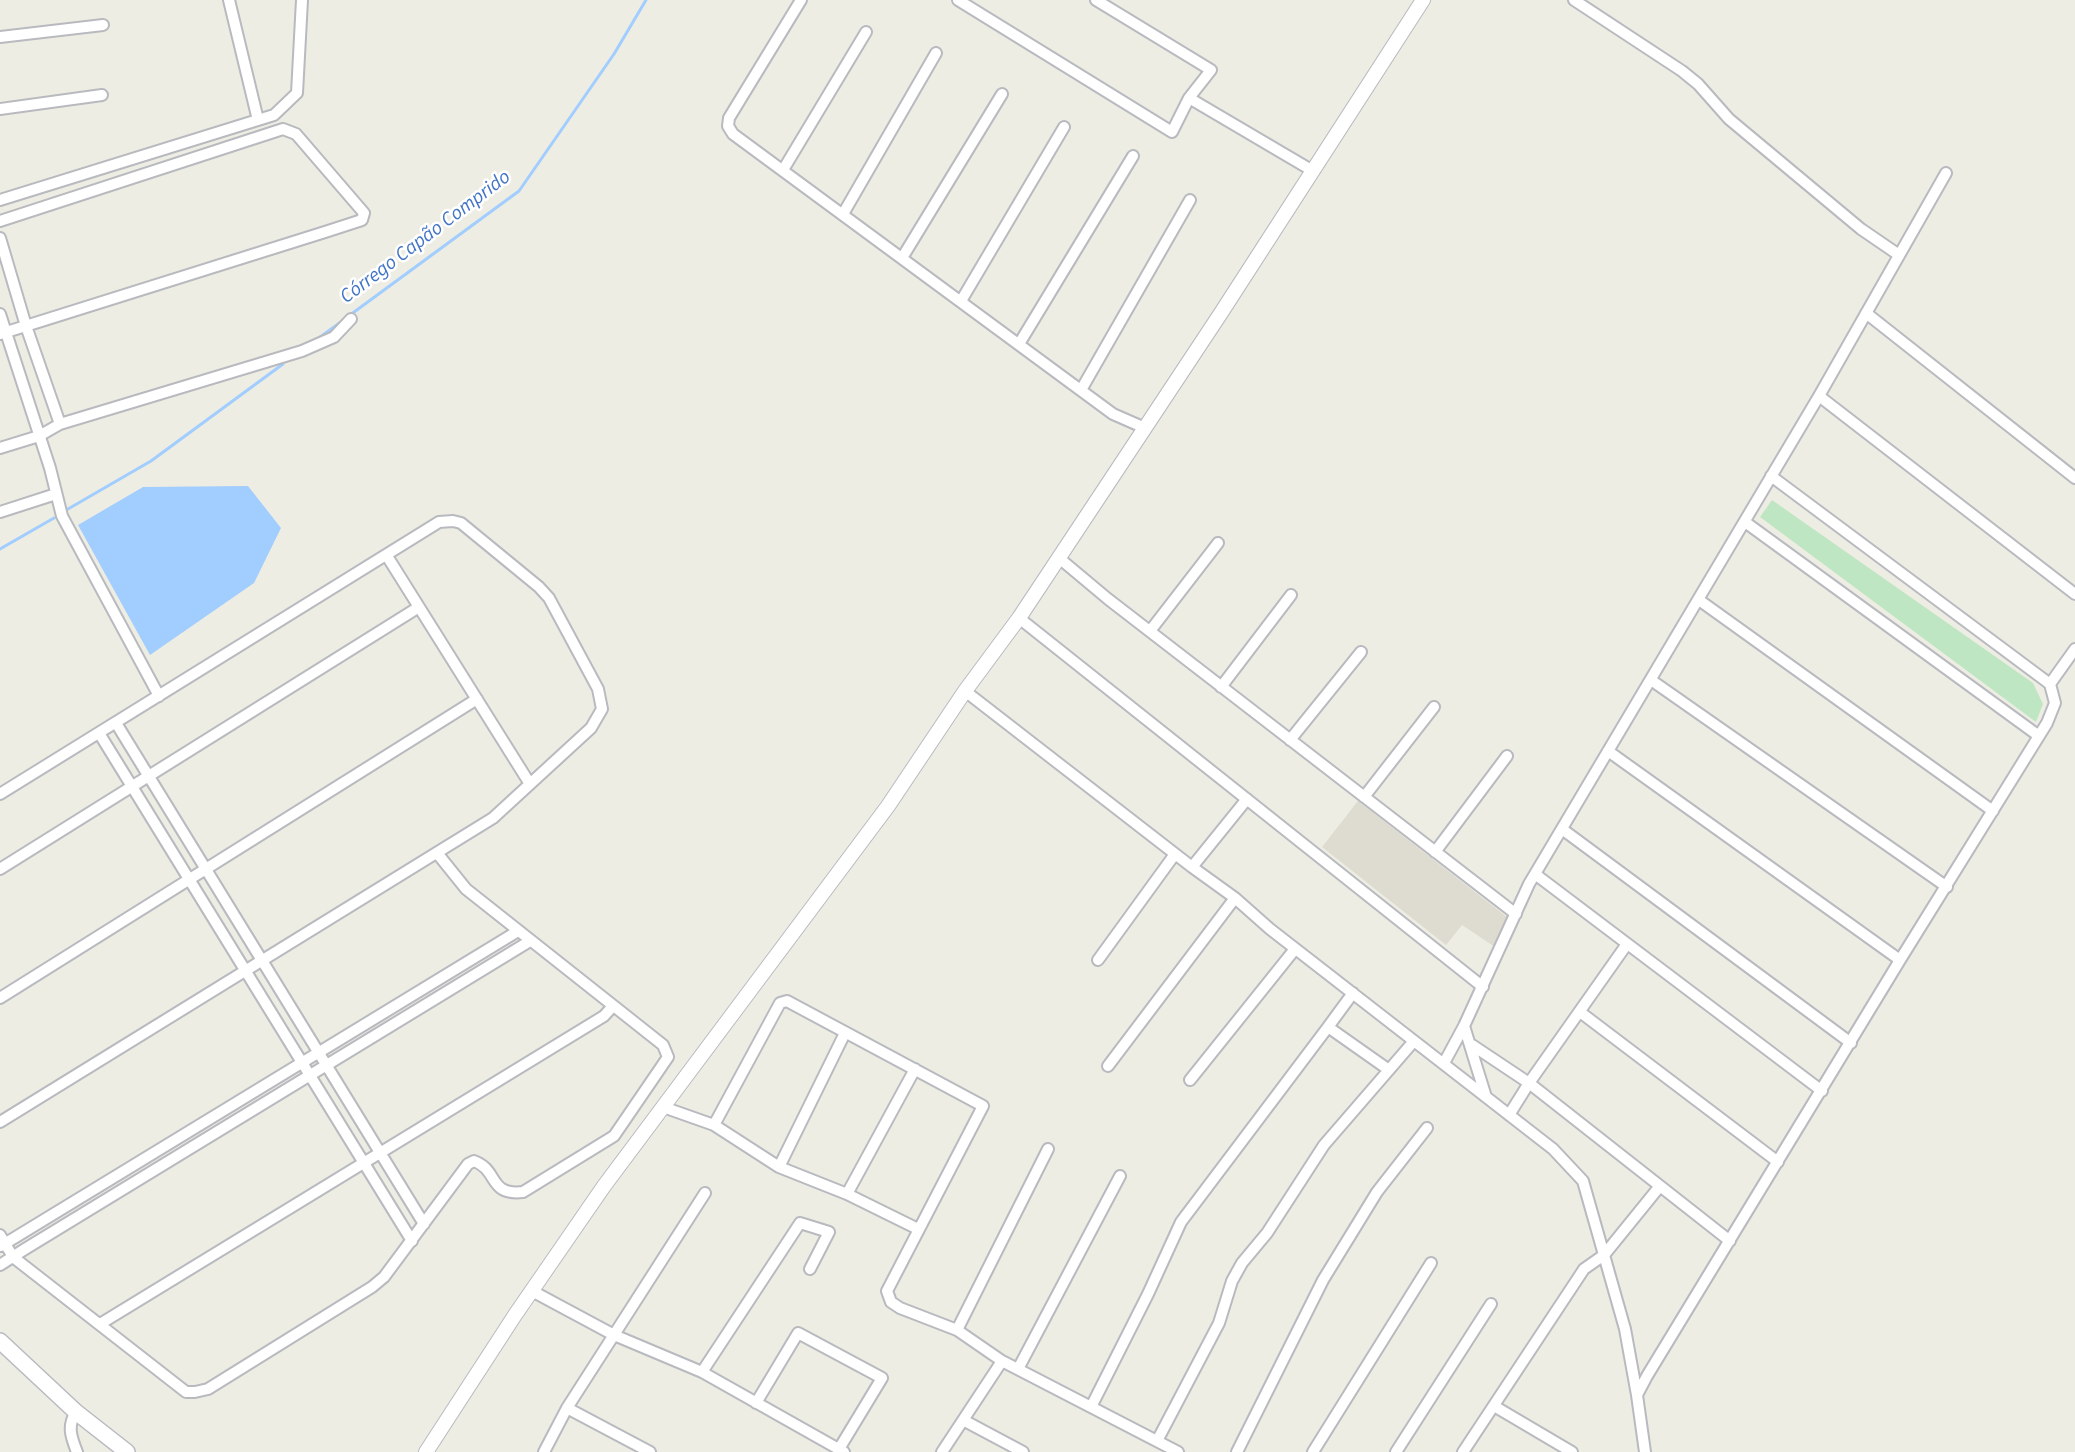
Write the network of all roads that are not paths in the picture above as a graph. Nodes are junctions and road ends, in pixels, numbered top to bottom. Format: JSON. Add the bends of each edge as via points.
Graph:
{"nodes":[{"id":1,"x":229,"y":0,"type":"edge"},
{"id":2,"x":302,"y":0,"type":"edge"},
{"id":3,"x":801,"y":0,"type":"edge"},
{"id":4,"x":958,"y":0,"type":"edge"},
{"id":5,"x":1096,"y":0,"type":"edge"},
{"id":6,"x":1423,"y":0,"type":"edge"},
{"id":7,"x":1574,"y":0,"type":"edge"},
{"id":8,"x":103,"y":25,"type":"dead end"},
{"id":9,"x":866,"y":32,"type":"dead end"},
{"id":10,"x":0,"y":37,"type":"edge"},
{"id":11,"x":936,"y":53,"type":"dead end"},
{"id":12,"x":1002,"y":94,"type":"dead end"},
{"id":13,"x":102,"y":95,"type":"dead end"},
{"id":14,"x":1189,"y":98,"type":"junction"},
{"id":15,"x":0,"y":109,"type":"edge"},
{"id":16,"x":258,"y":120,"type":"junction"},
{"id":17,"x":1064,"y":127,"type":"dead end"},
{"id":18,"x":1133,"y":156,"type":"dead end"},
{"id":19,"x":783,"y":170,"type":"junction"},
{"id":20,"x":1313,"y":171,"type":"junction"},
{"id":21,"x":1946,"y":173,"type":"dead end"},
{"id":22,"x":0,"y":200,"type":"edge"},
{"id":23,"x":1190,"y":200,"type":"dead end"},
{"id":24,"x":843,"y":214,"type":"junction"},
{"id":25,"x":0,"y":221,"type":"edge"},
{"id":26,"x":0,"y":238,"type":"edge"},
{"id":27,"x":1899,"y":255,"type":"junction"},
{"id":28,"x":902,"y":258,"type":"junction"},
{"id":29,"x":961,"y":301,"type":"junction"},
{"id":30,"x":1866,"y":313,"type":"junction"},
{"id":31,"x":0,"y":314,"type":"edge"},
{"id":32,"x":351,"y":319,"type":"dead end"},
{"id":33,"x":26,"y":326,"type":"junction"},
{"id":34,"x":3,"y":333,"type":"edge"},
{"id":35,"x":1018,"y":344,"type":"junction"},
{"id":36,"x":1081,"y":390,"type":"junction"},
{"id":37,"x":1819,"y":396,"type":"junction"},
{"id":38,"x":60,"y":424,"type":"junction"},
{"id":39,"x":1145,"y":428,"type":"junction"},
{"id":40,"x":39,"y":436,"type":"junction"},
{"id":41,"x":0,"y":447,"type":"edge"},
{"id":42,"x":1771,"y":476,"type":"junction"},
{"id":43,"x":2075,"y":478,"type":"edge"},
{"id":44,"x":56,"y":494,"type":"junction"},
{"id":45,"x":0,"y":512,"type":"edge"},
{"id":46,"x":1745,"y":522,"type":"junction"},
{"id":47,"x":1218,"y":543,"type":"dead end"},
{"id":48,"x":387,"y":556,"type":"junction"},
{"id":49,"x":1059,"y":558,"type":"junction"},
{"id":50,"x":2075,"y":594,"type":"edge"},
{"id":51,"x":1291,"y":595,"type":"dead end"},
{"id":52,"x":1699,"y":600,"type":"junction"},
{"id":53,"x":419,"y":607,"type":"junction"},
{"id":54,"x":1019,"y":618,"type":"junction"},
{"id":55,"x":1150,"y":631,"type":"junction"},
{"id":56,"x":2075,"y":649,"type":"edge"},
{"id":57,"x":1361,"y":652,"type":"dead end"},
{"id":58,"x":1651,"y":680,"type":"junction"},
{"id":59,"x":2050,"y":684,"type":"junction"},
{"id":60,"x":1221,"y":687,"type":"junction"},
{"id":61,"x":965,"y":691,"type":"junction"},
{"id":62,"x":159,"y":696,"type":"junction"},
{"id":63,"x":477,"y":699,"type":"junction"},
{"id":64,"x":1434,"y":707,"type":"dead end"},
{"id":65,"x":116,"y":723,"type":"junction"},
{"id":66,"x":99,"y":733,"type":"junction"},
{"id":67,"x":2039,"y":736,"type":"junction"},
{"id":68,"x":1290,"y":740,"type":"junction"},
{"id":69,"x":1608,"y":752,"type":"junction"},
{"id":70,"x":1507,"y":756,"type":"dead end"},
{"id":71,"x":149,"y":776,"type":"junction"},
{"id":72,"x":530,"y":784,"type":"junction"},
{"id":73,"x":132,"y":787,"type":"junction"},
{"id":74,"x":0,"y":794,"type":"edge"},
{"id":75,"x":1364,"y":797,"type":"junction"},
{"id":76,"x":1247,"y":799,"type":"junction"},
{"id":77,"x":1994,"y":811,"type":"junction"},
{"id":78,"x":1562,"y":829,"type":"junction"},
{"id":79,"x":1434,"y":852,"type":"junction"},
{"id":80,"x":437,"y":853,"type":"junction"},
{"id":81,"x":1174,"y":854,"type":"junction"},
{"id":82,"x":1192,"y":867,"type":"junction"},
{"id":83,"x":0,"y":869,"type":"edge"},
{"id":84,"x":206,"y":870,"type":"junction"},
{"id":85,"x":1535,"y":874,"type":"junction"},
{"id":86,"x":189,"y":880,"type":"junction"},
{"id":87,"x":1947,"y":887,"type":"junction"},
{"id":88,"x":1235,"y":898,"type":"junction"},
{"id":89,"x":1516,"y":915,"type":"junction"},
{"id":90,"x":518,"y":931,"type":"junction"},
{"id":91,"x":530,"y":941,"type":"junction"},
{"id":92,"x":1628,"y":944,"type":"junction"},
{"id":93,"x":1296,"y":948,"type":"junction"},
{"id":94,"x":262,"y":960,"type":"junction"},
{"id":95,"x":1098,"y":960,"type":"dead end"},
{"id":96,"x":1900,"y":960,"type":"junction"},
{"id":97,"x":245,"y":972,"type":"junction"},
{"id":98,"x":1483,"y":987,"type":"junction"},
{"id":99,"x":1353,"y":993,"type":"junction"},
{"id":100,"x":0,"y":998,"type":"edge"},
{"id":101,"x":614,"y":1006,"type":"junction"},
{"id":102,"x":1580,"y":1012,"type":"junction"},
{"id":103,"x":1464,"y":1026,"type":"junction"},
{"id":104,"x":1328,"y":1027,"type":"junction"},
{"id":105,"x":845,"y":1033,"type":"junction"},
{"id":106,"x":1414,"y":1041,"type":"junction"},
{"id":107,"x":1851,"y":1043,"type":"junction"},
{"id":108,"x":1472,"y":1045,"type":"junction"},
{"id":109,"x":318,"y":1053,"type":"junction"},
{"id":110,"x":327,"y":1063,"type":"junction"},
{"id":111,"x":1444,"y":1063,"type":"junction"},
{"id":112,"x":301,"y":1064,"type":"junction"},
{"id":113,"x":1108,"y":1066,"type":"dead end"},
{"id":114,"x":915,"y":1069,"type":"junction"},
{"id":115,"x":1389,"y":1070,"type":"junction"},
{"id":116,"x":308,"y":1075,"type":"junction"},
{"id":117,"x":1190,"y":1080,"type":"dead end"},
{"id":118,"x":1529,"y":1083,"type":"junction"},
{"id":119,"x":1822,"y":1091,"type":"junction"},
{"id":120,"x":1486,"y":1097,"type":"junction"},
{"id":121,"x":663,"y":1107,"type":"junction"},
{"id":122,"x":1509,"y":1116,"type":"junction"},
{"id":123,"x":0,"y":1122,"type":"edge"},
{"id":124,"x":714,"y":1125,"type":"junction"},
{"id":125,"x":1427,"y":1128,"type":"dead end"},
{"id":126,"x":1048,"y":1149,"type":"dead end"},
{"id":127,"x":382,"y":1153,"type":"junction"},
{"id":128,"x":1778,"y":1162,"type":"junction"},
{"id":129,"x":364,"y":1164,"type":"junction"},
{"id":130,"x":779,"y":1167,"type":"junction"},
{"id":131,"x":1120,"y":1176,"type":"dead end"},
{"id":132,"x":1660,"y":1186,"type":"junction"},
{"id":133,"x":705,"y":1193,"type":"dead end"},
{"id":134,"x":848,"y":1194,"type":"junction"},
{"id":135,"x":424,"y":1224,"type":"junction"},
{"id":136,"x":918,"y":1229,"type":"junction"},
{"id":137,"x":412,"y":1241,"type":"junction"},
{"id":138,"x":1730,"y":1241,"type":"junction"},
{"id":139,"x":2,"y":1242,"type":"edge"},
{"id":140,"x":1604,"y":1255,"type":"junction"},
{"id":141,"x":13,"y":1257,"type":"junction"},
{"id":142,"x":1431,"y":1263,"type":"dead end"},
{"id":143,"x":0,"y":1266,"type":"edge"},
{"id":144,"x":810,"y":1269,"type":"dead end"},
{"id":145,"x":532,"y":1291,"type":"junction"},
{"id":146,"x":1491,"y":1304,"type":"dead end"},
{"id":147,"x":100,"y":1324,"type":"junction"},
{"id":148,"x":957,"y":1330,"type":"junction"},
{"id":149,"x":614,"y":1335,"type":"junction"},
{"id":150,"x":0,"y":1341,"type":"edge"},
{"id":151,"x":1002,"y":1361,"type":"junction"},
{"id":152,"x":1018,"y":1369,"type":"junction"},
{"id":153,"x":702,"y":1372,"type":"junction"},
{"id":154,"x":1637,"y":1395,"type":"junction"},
{"id":155,"x":756,"y":1403,"type":"junction"},
{"id":156,"x":1494,"y":1406,"type":"junction"},
{"id":157,"x":1091,"y":1407,"type":"junction"},
{"id":158,"x":567,"y":1408,"type":"junction"},
{"id":159,"x":76,"y":1412,"type":"junction"},
{"id":160,"x":963,"y":1420,"type":"junction"},
{"id":161,"x":1157,"y":1441,"type":"junction"},
{"id":162,"x":842,"y":1450,"type":"edge"},
{"id":163,"x":77,"y":1452,"type":"edge"},
{"id":164,"x":127,"y":1452,"type":"edge"},
{"id":165,"x":426,"y":1452,"type":"edge"},
{"id":166,"x":544,"y":1452,"type":"edge"},
{"id":167,"x":650,"y":1452,"type":"edge"},
{"id":168,"x":942,"y":1452,"type":"edge"},
{"id":169,"x":1023,"y":1452,"type":"edge"},
{"id":170,"x":1178,"y":1452,"type":"edge"},
{"id":171,"x":1237,"y":1452,"type":"edge"},
{"id":172,"x":1313,"y":1452,"type":"edge"},
{"id":173,"x":1396,"y":1452,"type":"edge"},
{"id":174,"x":1463,"y":1452,"type":"edge"},
{"id":175,"x":1572,"y":1452,"type":"edge"},
{"id":176,"x":1645,"y":1452,"type":"edge"}],
"edges":[{"from":1,"to":16,"type":"street"},
{"from":2,"to":16,"type":"street","via":[[297,93],[274,115]]},
{"from":3,"to":19,"type":"street","via":[[729,118],[733,134]]},
{"from":4,"to":14,"type":"street","via":[[1172,132]]},
{"from":5,"to":14,"type":"street","via":[[1211,70]]},
{"from":6,"to":20,"type":"street"},
{"from":7,"to":27,"type":"street","via":[[1682,71],[1729,119],[1861,229]]},
{"from":8,"to":10,"type":"street"},
{"from":9,"to":19,"type":"street"},
{"from":11,"to":24,"type":"street"},
{"from":12,"to":28,"type":"street"},
{"from":13,"to":15,"type":"street"},
{"from":14,"to":20,"type":"street"},
{"from":16,"to":22,"type":"street"},
{"from":17,"to":29,"type":"street"},
{"from":18,"to":35,"type":"street"},
{"from":19,"to":24,"type":"street"},
{"from":20,"to":39,"type":"street"},
{"from":21,"to":27,"type":"street"},
{"from":23,"to":36,"type":"street"},
{"from":24,"to":28,"type":"street"},
{"from":25,"to":33,"type":"street","via":[[283,129],[296,134],[364,213],[362,220]]},
{"from":26,"to":33,"type":"street"},
{"from":27,"to":30,"type":"street"},
{"from":28,"to":29,"type":"street"},
{"from":29,"to":35,"type":"street"},
{"from":30,"to":37,"type":"street"},
{"from":30,"to":43,"type":"street"},
{"from":31,"to":34,"type":"street"},
{"from":32,"to":38,"type":"street","via":[[334,337],[302,351]]},
{"from":33,"to":34,"type":"street"},
{"from":33,"to":38,"type":"street"},
{"from":34,"to":40,"type":"street"},
{"from":35,"to":36,"type":"street"},
{"from":36,"to":39,"type":"street","via":[[1113,414]]},
{"from":37,"to":42,"type":"street"},
{"from":37,"to":50,"type":"street"},
{"from":38,"to":40,"type":"street"},
{"from":39,"to":49,"type":"street"},
{"from":40,"to":41,"type":"street"},
{"from":40,"to":44,"type":"street"},
{"from":42,"to":46,"type":"street"},
{"from":42,"to":59,"type":"street"},
{"from":44,"to":45,"type":"street"},
{"from":44,"to":62,"type":"street","via":[[68,531]]},
{"from":46,"to":52,"type":"street"},
{"from":46,"to":67,"type":"street"},
{"from":47,"to":55,"type":"street"},
{"from":48,"to":53,"type":"street"},
{"from":48,"to":62,"type":"street"},
{"from":48,"to":72,"type":"street","via":[[439,522],[461,523],[549,598],[598,689],[602,709],[591,728]]},
{"from":49,"to":54,"type":"street"},
{"from":49,"to":55,"type":"street"},
{"from":51,"to":60,"type":"street"},
{"from":52,"to":58,"type":"street"},
{"from":52,"to":77,"type":"street"},
{"from":53,"to":63,"type":"street"},
{"from":53,"to":71,"type":"street"},
{"from":54,"to":61,"type":"street"},
{"from":54,"to":76,"type":"street"},
{"from":55,"to":60,"type":"street"},
{"from":56,"to":59,"type":"street"},
{"from":57,"to":68,"type":"street"},
{"from":58,"to":69,"type":"street"},
{"from":58,"to":87,"type":"street"},
{"from":59,"to":67,"type":"street","via":[[2055,703]]},
{"from":60,"to":68,"type":"street"},
{"from":61,"to":81,"type":"street"},
{"from":61,"to":121,"type":"street","via":[[888,806]]},
{"from":62,"to":65,"type":"street"},
{"from":63,"to":72,"type":"street"},
{"from":63,"to":84,"type":"street"},
{"from":64,"to":75,"type":"street"},
{"from":65,"to":66,"type":"street"},
{"from":65,"to":71,"type":"street"},
{"from":66,"to":73,"type":"street"},
{"from":66,"to":74,"type":"street"},
{"from":67,"to":77,"type":"street"},
{"from":68,"to":75,"type":"street"},
{"from":69,"to":78,"type":"street"},
{"from":69,"to":96,"type":"street"},
{"from":70,"to":79,"type":"street"},
{"from":71,"to":73,"type":"street"},
{"from":71,"to":84,"type":"street"},
{"from":72,"to":80,"type":"street","via":[[493,818]]},
{"from":73,"to":83,"type":"street"},
{"from":73,"to":86,"type":"street"},
{"from":75,"to":79,"type":"street"},
{"from":76,"to":82,"type":"street"},
{"from":76,"to":98,"type":"street"},
{"from":77,"to":87,"type":"street"},
{"from":78,"to":85,"type":"street"},
{"from":78,"to":107,"type":"street"},
{"from":79,"to":89,"type":"street"},
{"from":80,"to":90,"type":"street","via":[[466,889]]},
{"from":80,"to":94,"type":"street"},
{"from":81,"to":82,"type":"street"},
{"from":81,"to":95,"type":"street"},
{"from":82,"to":88,"type":"street"},
{"from":84,"to":86,"type":"street"},
{"from":84,"to":94,"type":"street"},
{"from":85,"to":89,"type":"street"},
{"from":85,"to":92,"type":"street"},
{"from":86,"to":97,"type":"street"},
{"from":86,"to":100,"type":"street"},
{"from":87,"to":96,"type":"street"},
{"from":88,"to":93,"type":"street"},
{"from":88,"to":113,"type":"street"},
{"from":89,"to":98,"type":"street"},
{"from":90,"to":91,"type":"street"},
{"from":90,"to":109,"type":"street"},
{"from":91,"to":101,"type":"street"},
{"from":91,"to":110,"type":"street"},
{"from":92,"to":102,"type":"street"},
{"from":92,"to":119,"type":"street"},
{"from":93,"to":99,"type":"street"},
{"from":93,"to":117,"type":"street"},
{"from":94,"to":97,"type":"street"},
{"from":94,"to":109,"type":"street"},
{"from":96,"to":107,"type":"street"},
{"from":97,"to":112,"type":"street"},
{"from":97,"to":123,"type":"street"},
{"from":98,"to":103,"type":"street"},
{"from":99,"to":104,"type":"street"},
{"from":99,"to":106,"type":"street"},
{"from":101,"to":127,"type":"street","via":[[604,1016]]},
{"from":101,"to":135,"type":"street","via":[[663,1045],[668,1057],[614,1136],[523,1192],[510,1194],[498,1187],[483,1164],[474,1161]]},
{"from":102,"to":118,"type":"street"},
{"from":102,"to":128,"type":"street"},
{"from":103,"to":108,"type":"street"},
{"from":103,"to":111,"type":"street"},
{"from":104,"to":115,"type":"street"},
{"from":104,"to":157,"type":"street","via":[[1181,1222]]},
{"from":105,"to":114,"type":"street"},
{"from":105,"to":124,"type":"street","via":[[786,1002],[780,1003]]},
{"from":105,"to":130,"type":"street"},
{"from":106,"to":111,"type":"street"},
{"from":106,"to":115,"type":"street"},
{"from":107,"to":119,"type":"street"},
{"from":108,"to":118,"type":"street"},
{"from":108,"to":120,"type":"street"},
{"from":109,"to":110,"type":"street"},
{"from":109,"to":112,"type":"street"},
{"from":110,"to":116,"type":"street"},
{"from":110,"to":127,"type":"street"},
{"from":111,"to":120,"type":"street"},
{"from":112,"to":116,"type":"street"},
{"from":112,"to":139,"type":"street"},
{"from":114,"to":134,"type":"street"},
{"from":114,"to":136,"type":"street","via":[[983,1106]]},
{"from":115,"to":161,"type":"street","via":[[1324,1145],[1267,1233],[1242,1263],[1232,1281],[1220,1323]]},
{"from":116,"to":129,"type":"street"},
{"from":116,"to":141,"type":"street"},
{"from":118,"to":122,"type":"street"},
{"from":118,"to":132,"type":"street"},
{"from":119,"to":128,"type":"street"},
{"from":120,"to":122,"type":"street"},
{"from":121,"to":124,"type":"street"},
{"from":121,"to":145,"type":"street"},
{"from":122,"to":140,"type":"street","via":[[1553,1149],[1583,1181]]},
{"from":124,"to":130,"type":"street"},
{"from":125,"to":171,"type":"street","via":[[1377,1192],[1323,1280]]},
{"from":126,"to":148,"type":"street"},
{"from":127,"to":129,"type":"street"},
{"from":127,"to":135,"type":"street"},
{"from":128,"to":138,"type":"street"},
{"from":129,"to":137,"type":"street"},
{"from":129,"to":147,"type":"street"},
{"from":130,"to":134,"type":"street"},
{"from":131,"to":152,"type":"street"},
{"from":132,"to":138,"type":"street"},
{"from":132,"to":140,"type":"street"},
{"from":133,"to":149,"type":"street"},
{"from":134,"to":136,"type":"street"},
{"from":135,"to":137,"type":"street"},
{"from":136,"to":148,"type":"street","via":[[887,1291],[888,1298],[900,1308]]},
{"from":137,"to":147,"type":"street","via":[[372,1287],[208,1389],[186,1392]]},
{"from":138,"to":154,"type":"street"},
{"from":139,"to":141,"type":"street"},
{"from":140,"to":154,"type":"street","via":[[1625,1329]]},
{"from":140,"to":156,"type":"street","via":[[1584,1269]]},
{"from":141,"to":143,"type":"street"},
{"from":141,"to":147,"type":"street"},
{"from":142,"to":172,"type":"street"},
{"from":144,"to":153,"type":"street","via":[[829,1232],[800,1224]]},
{"from":145,"to":149,"type":"street"},
{"from":145,"to":165,"type":"street"},
{"from":146,"to":173,"type":"street"},
{"from":148,"to":151,"type":"street"},
{"from":149,"to":153,"type":"street"},
{"from":149,"to":158,"type":"street"},
{"from":150,"to":159,"type":"main road"},
{"from":151,"to":152,"type":"street"},
{"from":151,"to":160,"type":"street"},
{"from":152,"to":157,"type":"street"},
{"from":153,"to":155,"type":"street"},
{"from":154,"to":176,"type":"street"},
{"from":155,"to":162,"type":"street"},
{"from":155,"to":162,"type":"street","via":[[798,1333],[882,1378]]},
{"from":156,"to":174,"type":"street"},
{"from":156,"to":175,"type":"street"},
{"from":157,"to":161,"type":"street"},
{"from":158,"to":166,"type":"street"},
{"from":158,"to":167,"type":"street"},
{"from":159,"to":163,"type":"street","via":[[70,1422]]},
{"from":159,"to":164,"type":"main road"},
{"from":160,"to":168,"type":"street"},
{"from":160,"to":169,"type":"street"},
{"from":161,"to":170,"type":"street"}]}
